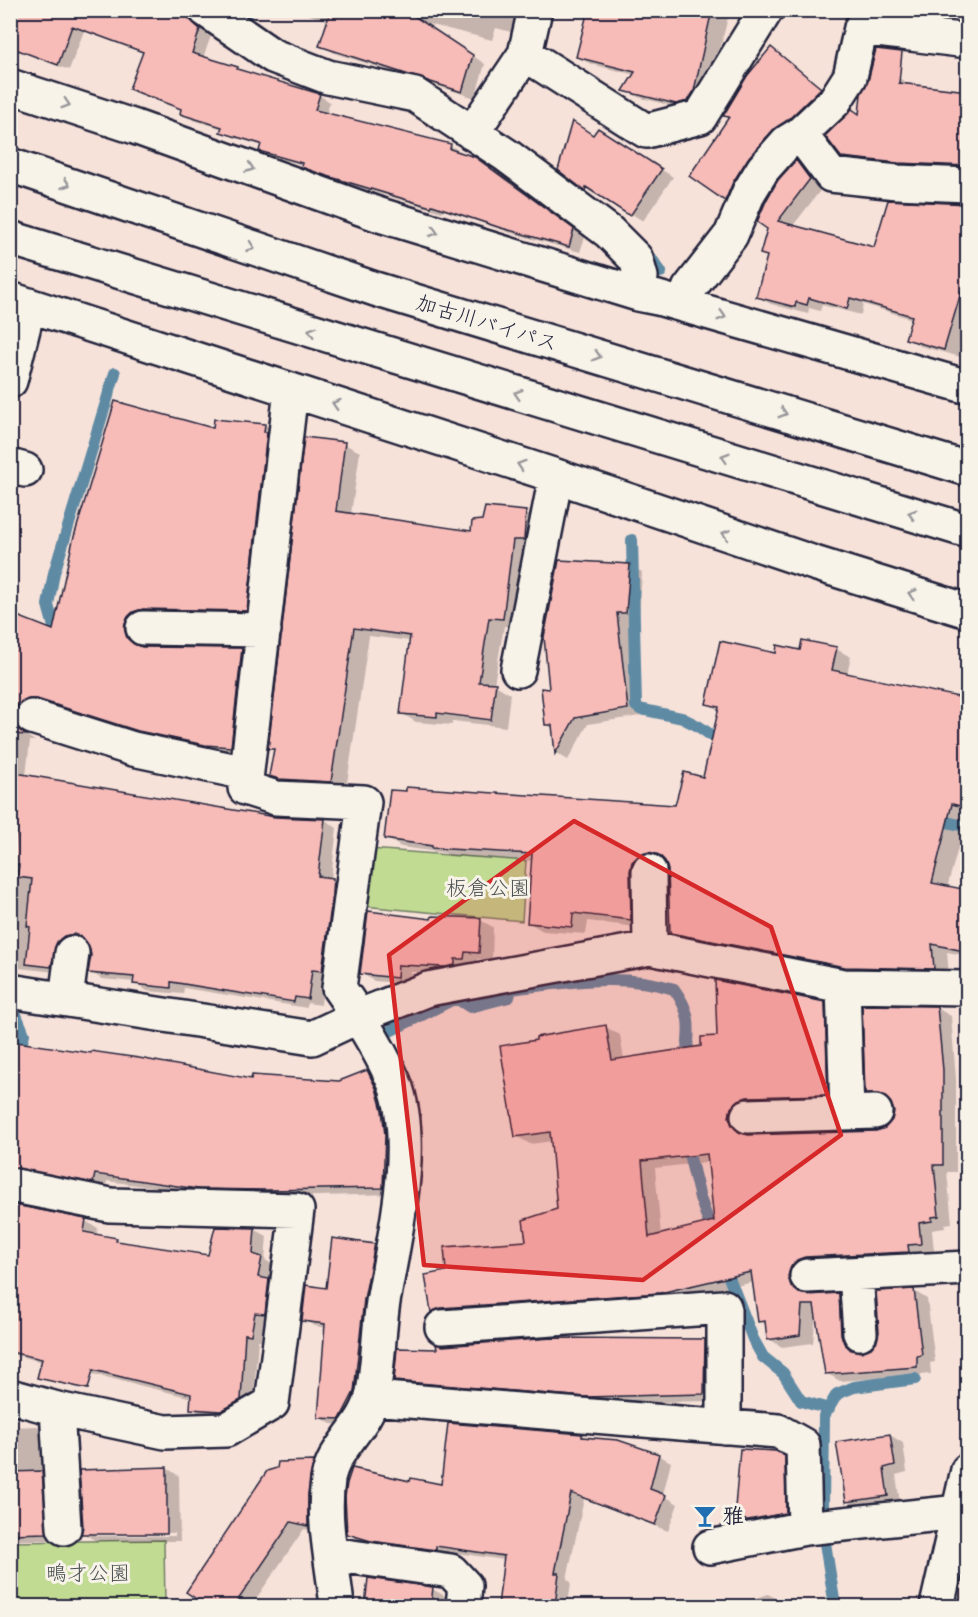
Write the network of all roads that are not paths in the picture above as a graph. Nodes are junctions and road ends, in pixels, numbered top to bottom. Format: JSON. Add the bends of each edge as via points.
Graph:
{"nodes":[{"id":1,"x":206,"y":10,"type":"edge"},
{"id":2,"x":535,"y":10,"type":"edge"},
{"id":3,"x":766,"y":10,"type":"edge"},
{"id":4,"x":866,"y":19,"type":"edge"},
{"id":5,"x":968,"y":41,"type":"edge"},
{"id":6,"x":525,"y":54,"type":"junction"},
{"id":7,"x":10,"y":86,"type":"edge"},
{"id":8,"x":472,"y":133,"type":"junction"},
{"id":9,"x":800,"y":134,"type":"junction"},
{"id":10,"x":10,"y":165,"type":"edge"},
{"id":11,"x":968,"y":185,"type":"edge"},
{"id":12,"x":10,"y":238,"type":"edge"},
{"id":13,"x":689,"y":289,"type":"dead end"},
{"id":14,"x":638,"y":294,"type":"junction"},
{"id":15,"x":20,"y":302,"type":"edge"},
{"id":16,"x":10,"y":381,"type":"edge"},
{"id":17,"x":968,"y":387,"type":"edge"},
{"id":18,"x":291,"y":390,"type":"junction"},
{"id":19,"x":968,"y":469,"type":"edge"},
{"id":20,"x":556,"y":476,"type":"junction"},
{"id":21,"x":968,"y":531,"type":"edge"},
{"id":22,"x":968,"y":611,"type":"edge"},
{"id":23,"x":142,"y":628,"type":"dead end"},
{"id":24,"x":264,"y":630,"type":"junction"},
{"id":25,"x":518,"y":670,"type":"dead end"},
{"id":26,"x":32,"y":717,"type":"dead end"},
{"id":27,"x":246,"y":773,"type":"junction"},
{"id":28,"x":649,"y":871,"type":"dead end"},
{"id":29,"x":650,"y":948,"type":"junction"},
{"id":30,"x":72,"y":953,"type":"dead end"},
{"id":31,"x":843,"y":986,"type":"junction"},
{"id":32,"x":968,"y":988,"type":"edge"},
{"id":33,"x":10,"y":991,"type":"edge"},
{"id":34,"x":66,"y":999,"type":"junction"},
{"id":35,"x":359,"y":1016,"type":"junction"},
{"id":36,"x":748,"y":1116,"type":"dead end"},
{"id":37,"x":10,"y":1185,"type":"edge"},
{"id":38,"x":968,"y":1268,"type":"edge"},
{"id":39,"x":856,"y":1274,"type":"junction"},
{"id":40,"x":807,"y":1276,"type":"dead end"},
{"id":41,"x":442,"y":1327,"type":"dead end"},
{"id":42,"x":860,"y":1333,"type":"dead end"},
{"id":43,"x":10,"y":1396,"type":"edge"},
{"id":44,"x":372,"y":1398,"type":"junction"},
{"id":45,"x":57,"y":1409,"type":"junction"},
{"id":46,"x":724,"y":1427,"type":"junction"},
{"id":47,"x":968,"y":1470,"type":"edge"},
{"id":48,"x":959,"y":1512,"type":"junction"},
{"id":49,"x":64,"y":1528,"type":"dead end"},
{"id":50,"x":805,"y":1528,"type":"junction"},
{"id":51,"x":710,"y":1547,"type":"dead end"},
{"id":52,"x":331,"y":1554,"type":"junction"},
{"id":53,"x":337,"y":1606,"type":"edge"},
{"id":54,"x":463,"y":1606,"type":"edge"},
{"id":55,"x":937,"y":1606,"type":"edge"}],
"edges":[{"from":1,"to":8,"type":"main road","via":[[273,56],[328,77],[415,95]]},
{"from":2,"to":6,"type":"main road"},
{"from":3,"to":6,"type":"main road","via":[[700,117],[646,131]]},
{"from":4,"to":5,"type":"main road"},
{"from":4,"to":9,"type":"main road","via":[[850,77],[834,102]]},
{"from":6,"to":8,"type":"main road"},
{"from":7,"to":14,"type":"main road","one_way":true,"via":[[380,215]]},
{"from":8,"to":14,"type":"main road","via":[[609,232],[636,259],[641,277]]},
{"from":9,"to":11,"type":"main road","via":[[831,175]]},
{"from":9,"to":13,"type":"main road","via":[[787,142],[763,169],[748,192],[731,235]]},
{"from":10,"to":19,"type":"main road","name":"加古川バイパス","one_way":true,"via":[[375,289]]},
{"from":21,"to":12,"type":"main road","one_way":true},
{"from":14,"to":17,"type":"main road","one_way":true},
{"from":15,"to":16,"type":"main road"},
{"from":15,"to":18,"type":"main road"},
{"from":20,"to":18,"type":"main road","one_way":true},
{"from":18,"to":24,"type":"main road"},
{"from":22,"to":20,"type":"main road","one_way":true},
{"from":20,"to":25,"type":"main road"},
{"from":23,"to":24,"type":"main road"},
{"from":24,"to":27,"type":"main road"},
{"from":26,"to":27,"type":"main road","via":[[133,749]]},
{"from":27,"to":35,"type":"main road","via":[[245,788],[276,798],[364,801],[339,988]]},
{"from":28,"to":29,"type":"main road"},
{"from":29,"to":31,"type":"main road"},
{"from":29,"to":35,"type":"main road","via":[[428,988]]},
{"from":30,"to":34,"type":"main road"},
{"from":31,"to":32,"type":"main road"},
{"from":31,"to":36,"type":"main road","via":[[861,1112]]},
{"from":33,"to":34,"type":"main road"},
{"from":34,"to":35,"type":"main road","via":[[312,1038]]},
{"from":35,"to":44,"type":"main road","via":[[394,1083],[404,1124],[397,1222]]},
{"from":37,"to":45,"type":"main road","via":[[110,1205],[297,1210],[272,1403],[226,1430],[165,1432]]},
{"from":38,"to":39,"type":"main road"},
{"from":39,"to":40,"type":"main road"},
{"from":39,"to":42,"type":"main road"},
{"from":41,"to":46,"type":"main road","via":[[724,1307]]},
{"from":43,"to":45,"type":"main road"},
{"from":44,"to":46,"type":"main road"},
{"from":44,"to":52,"type":"main road","via":[[328,1477],[325,1514]]},
{"from":45,"to":49,"type":"main road"},
{"from":46,"to":50,"type":"main road","via":[[778,1431],[803,1445]]},
{"from":47,"to":48,"type":"main road"},
{"from":48,"to":50,"type":"main road"},
{"from":48,"to":55,"type":"main road"},
{"from":50,"to":51,"type":"main road"},
{"from":52,"to":53,"type":"main road"},
{"from":52,"to":54,"type":"main road","via":[[451,1571],[465,1586]]}]}
